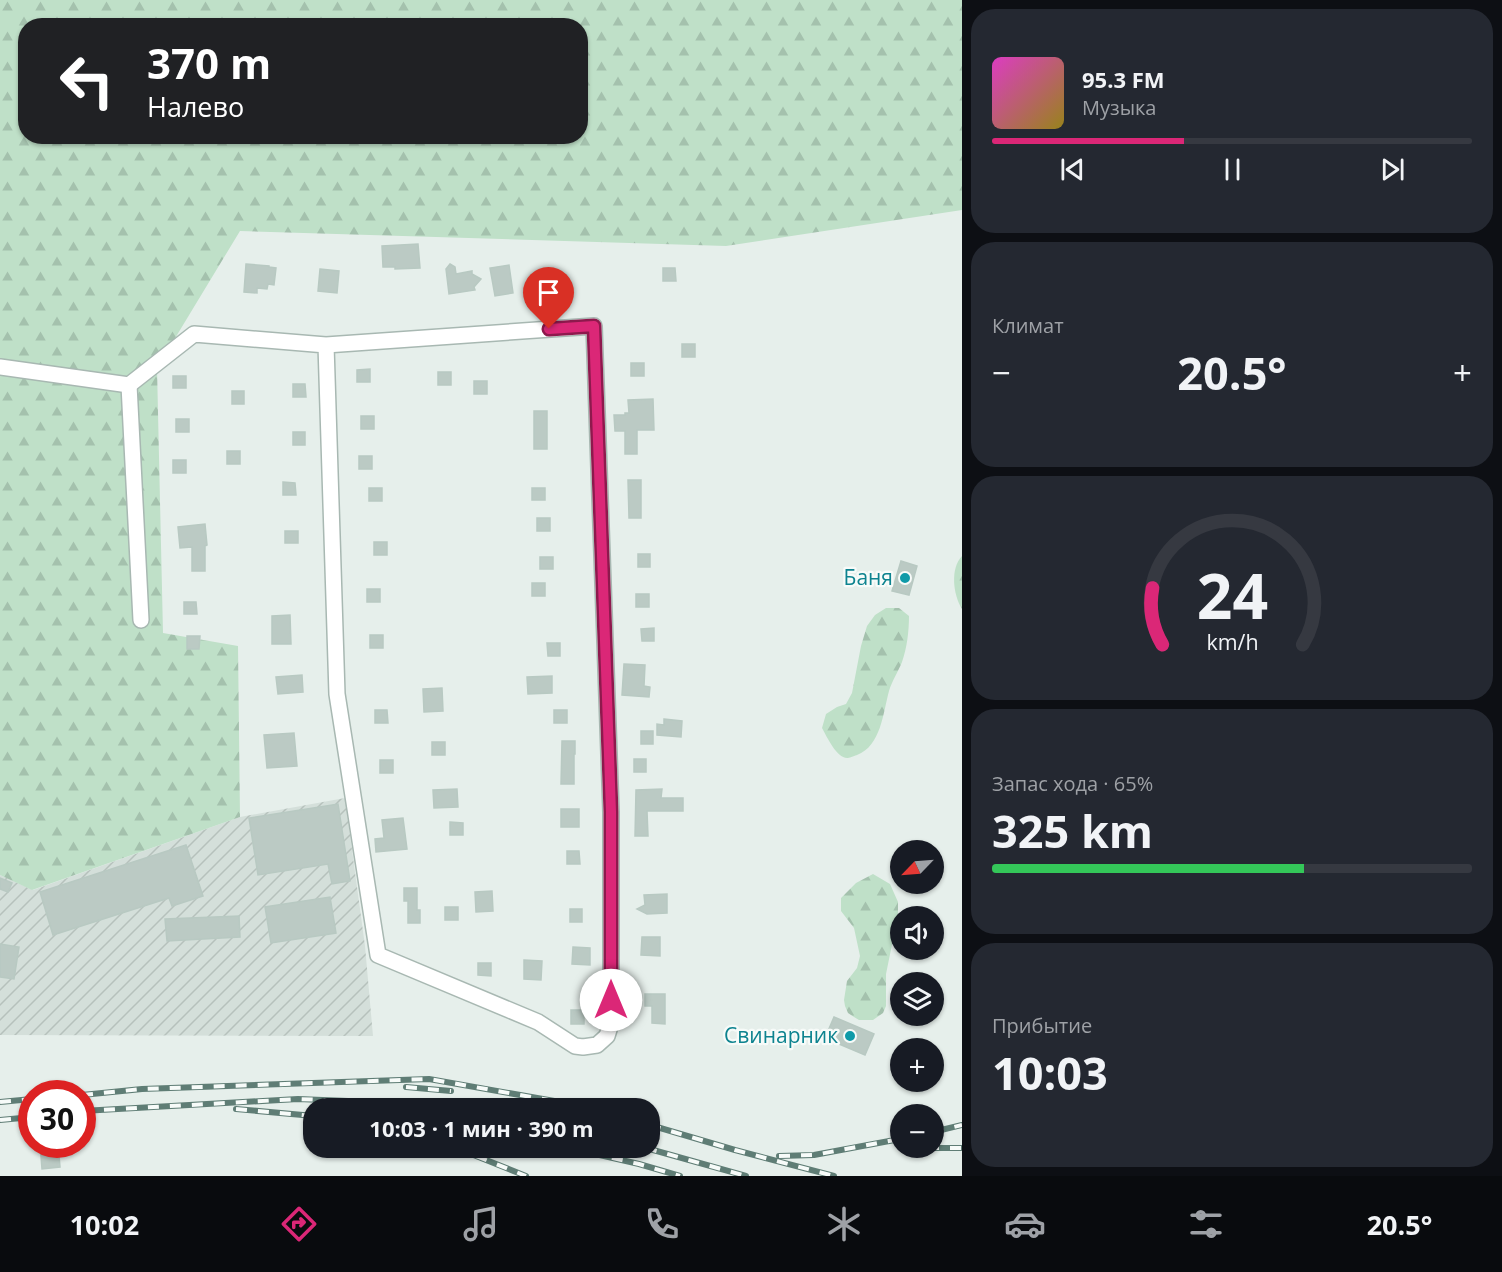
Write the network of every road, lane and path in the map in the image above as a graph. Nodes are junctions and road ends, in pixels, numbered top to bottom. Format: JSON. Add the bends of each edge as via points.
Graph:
{"nodes":[{"id":1,"x":326,"y":345,"type":"junction"},
{"id":2,"x":0,"y":368,"type":"edge"},
{"id":3,"x":129,"y":385,"type":"junction"},
{"id":4,"x":141,"y":620,"type":"dead end"}],
"edges":[{"from":1,"to":1,"type":"street","via":[[594,326],[611,812],[611,1023],[597,1045],[575,1046],[537,1022],[378,955],[337,694]]},
{"from":1,"to":3,"type":"street","via":[[194,334]]},
{"from":2,"to":3,"type":"street"},
{"from":3,"to":4,"type":"street"}]}
